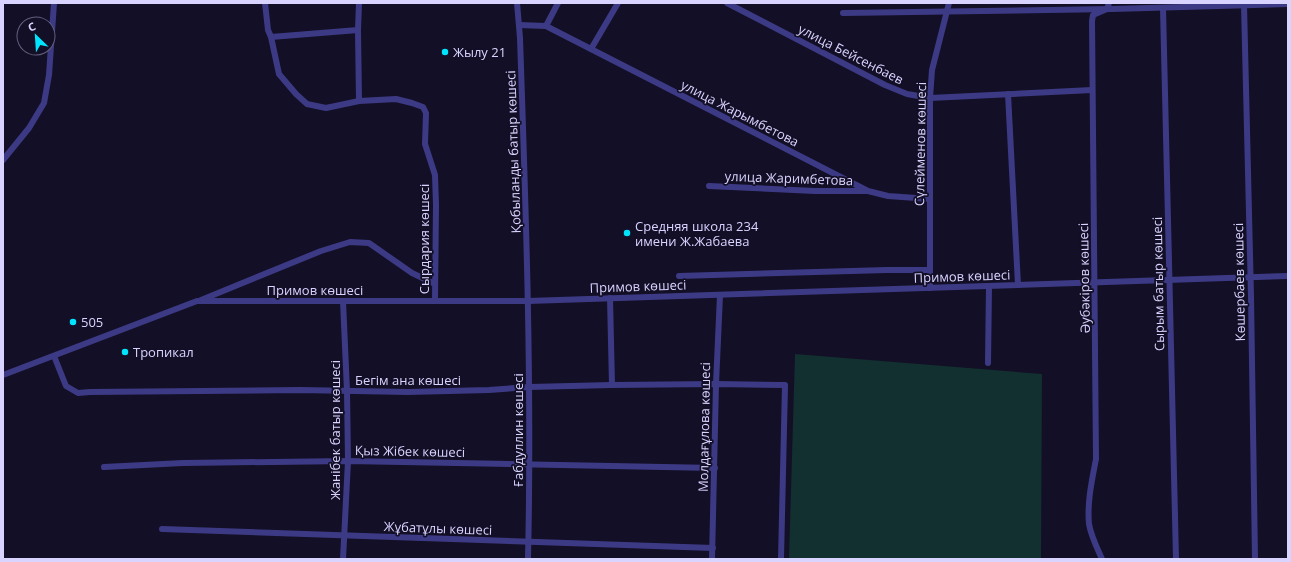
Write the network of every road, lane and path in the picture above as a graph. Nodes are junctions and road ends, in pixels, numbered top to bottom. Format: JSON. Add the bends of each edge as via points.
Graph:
{"nodes":[{"id":1,"x":54,"y":3,"type":"edge"},
{"id":2,"x":265,"y":3,"type":"edge"},
{"id":3,"x":359,"y":3,"type":"edge"},
{"id":4,"x":517,"y":3,"type":"edge"},
{"id":5,"x":558,"y":3,"type":"edge"},
{"id":6,"x":618,"y":3,"type":"edge"},
{"id":7,"x":727,"y":3,"type":"edge"},
{"id":8,"x":949,"y":3,"type":"edge"},
{"id":9,"x":1288,"y":4,"type":"edge"},
{"id":10,"x":1244,"y":5,"type":"junction"},
{"id":11,"x":1108,"y":6,"type":"edge"},
{"id":12,"x":1163,"y":8,"type":"junction"},
{"id":13,"x":946,"y":12,"type":"junction"},
{"id":14,"x":843,"y":13,"type":"dead end"},
{"id":15,"x":519,"y":25,"type":"junction"},
{"id":16,"x":546,"y":26,"type":"junction"},
{"id":17,"x":358,"y":30,"type":"junction"},
{"id":18,"x":271,"y":38,"type":"junction"},
{"id":19,"x":591,"y":50,"type":"junction"},
{"id":20,"x":1092,"y":90,"type":"junction"},
{"id":21,"x":1008,"y":94,"type":"junction"},
{"id":22,"x":930,"y":98,"type":"junction"},
{"id":23,"x":358,"y":101,"type":"junction"},
{"id":24,"x":3,"y":160,"type":"edge"},
{"id":25,"x":709,"y":186,"type":"dead end"},
{"id":26,"x":868,"y":191,"type":"junction"},
{"id":27,"x":930,"y":199,"type":"junction"},
{"id":28,"x":930,"y":270,"type":"junction"},
{"id":29,"x":679,"y":276,"type":"dead end"},
{"id":30,"x":1288,"y":276,"type":"edge"},
{"id":31,"x":1250,"y":277,"type":"junction"},
{"id":32,"x":1169,"y":280,"type":"junction"},
{"id":33,"x":1095,"y":282,"type":"junction"},
{"id":34,"x":435,"y":284,"type":"junction"},
{"id":35,"x":1018,"y":285,"type":"junction"},
{"id":36,"x":989,"y":286,"type":"junction"},
{"id":37,"x":930,"y":288,"type":"junction"},
{"id":38,"x":720,"y":295,"type":"junction"},
{"id":39,"x":610,"y":298,"type":"junction"},
{"id":40,"x":197,"y":301,"type":"junction"},
{"id":41,"x":343,"y":301,"type":"junction"},
{"id":42,"x":435,"y":301,"type":"junction"},
{"id":43,"x":528,"y":301,"type":"junction"},
{"id":44,"x":54,"y":356,"type":"junction"},
{"id":45,"x":988,"y":363,"type":"dead end"},
{"id":46,"x":3,"y":375,"type":"edge"},
{"id":47,"x":716,"y":384,"type":"junction"},
{"id":48,"x":612,"y":385,"type":"junction"},
{"id":49,"x":530,"y":387,"type":"junction"},
{"id":50,"x":347,"y":392,"type":"junction"},
{"id":51,"x":348,"y":461,"type":"junction"},
{"id":52,"x":530,"y":465,"type":"junction"},
{"id":53,"x":104,"y":467,"type":"dead end"},
{"id":54,"x":715,"y":468,"type":"junction"},
{"id":55,"x":162,"y":529,"type":"dead end"},
{"id":56,"x":344,"y":536,"type":"junction"},
{"id":57,"x":529,"y":542,"type":"junction"},
{"id":58,"x":713,"y":548,"type":"junction"},
{"id":59,"x":343,"y":559,"type":"edge"},
{"id":60,"x":528,"y":559,"type":"edge"},
{"id":61,"x":712,"y":559,"type":"edge"},
{"id":62,"x":781,"y":559,"type":"edge"},
{"id":63,"x":1102,"y":559,"type":"edge"},
{"id":64,"x":1176,"y":559,"type":"edge"},
{"id":65,"x":1255,"y":559,"type":"edge"}],
"edges":[{"from":1,"to":24,"type":"street","via":[[49,75],[44,103],[29,128]]},
{"from":2,"to":18,"type":"street"},
{"from":3,"to":17,"type":"street"},
{"from":4,"to":15,"type":"street","name":"Қобыланды батыр көшесі"},
{"from":5,"to":16,"type":"street"},
{"from":6,"to":19,"type":"street"},
{"from":7,"to":22,"type":"street","name":"улица Бейсенбаев","via":[[885,85],[906,94]]},
{"from":8,"to":13,"type":"street","name":"Сүлейменов көшесі"},
{"from":9,"to":10,"type":"street"},
{"from":10,"to":12,"type":"street"},
{"from":10,"to":31,"type":"street","name":"Көшербаев көшесі"},
{"from":11,"to":12,"type":"street"},
{"from":11,"to":13,"type":"street"},
{"from":11,"to":20,"type":"street","name":"Әубәкіров көшесі","via":[[1093,15]]},
{"from":12,"to":32,"type":"street","name":"Сырым батыр көшесі"},
{"from":13,"to":14,"type":"street"},
{"from":13,"to":22,"type":"street","name":"Сүлейменов көшесі","via":[[932,70]]},
{"from":15,"to":16,"type":"street"},
{"from":15,"to":43,"type":"street","name":"Қобыланды батыр көшесі"},
{"from":16,"to":19,"type":"street","name":"улица Жарымбетова"},
{"from":17,"to":18,"type":"street"},
{"from":17,"to":23,"type":"street"},
{"from":18,"to":23,"type":"street","via":[[279,74],[308,104],[326,108]]},
{"from":19,"to":26,"type":"street","name":"улица Жарымбетова"},
{"from":20,"to":21,"type":"street","name":"улица Бейсенбаев"},
{"from":20,"to":33,"type":"street","name":"Әубәкіров көшесі"},
{"from":21,"to":22,"type":"street","name":"улица Бейсенбаев"},
{"from":21,"to":35,"type":"street"},
{"from":22,"to":27,"type":"street","name":"Сүлейменов көшесі"},
{"from":23,"to":34,"type":"street","name":"Сырдария көшесі","via":[[396,99],[423,107],[426,113],[425,144],[435,175]]},
{"from":25,"to":26,"type":"street","name":"улица Жаримбетова"},
{"from":26,"to":27,"type":"street","name":"улица Жарымбетова","via":[[888,196]]},
{"from":27,"to":28,"type":"street","name":"Сүлейменов көшесі"},
{"from":28,"to":29,"type":"street"},
{"from":28,"to":37,"type":"street","name":"Сүлейменов көшесі"},
{"from":30,"to":31,"type":"street","name":"Примов көшесі"},
{"from":31,"to":32,"type":"street","name":"Примов көшесі"},
{"from":31,"to":65,"type":"street","name":"Көшербаев көшесі"},
{"from":32,"to":33,"type":"street","name":"Примов көшесі"},
{"from":32,"to":64,"type":"street","name":"Сырым батыр көшесі"},
{"from":33,"to":35,"type":"street","name":"Примов көшесі"},
{"from":33,"to":63,"type":"street","name":"Әубәкіров көшесі","via":[[1096,459],[1091,484],[1089,518],[1093,539]]},
{"from":34,"to":40,"type":"street","via":[[412,273],[369,243],[350,242],[321,251]]},
{"from":34,"to":42,"type":"street","name":"Сырдария көшесі"},
{"from":35,"to":36,"type":"street","name":"Примов көшесі"},
{"from":36,"to":37,"type":"street","name":"Примов көшесі"},
{"from":36,"to":45,"type":"street"},
{"from":37,"to":38,"type":"street","name":"Примов көшесі"},
{"from":38,"to":39,"type":"street","name":"Примов көшесі"},
{"from":38,"to":47,"type":"street","name":"Молдағұлова көшесі"},
{"from":39,"to":43,"type":"street","name":"Примов көшесі"},
{"from":39,"to":48,"type":"street"},
{"from":40,"to":41,"type":"street","name":"Примов көшесі"},
{"from":40,"to":44,"type":"street","name":"Примов көшесі"},
{"from":41,"to":42,"type":"street","name":"Примов көшесі"},
{"from":41,"to":50,"type":"street","name":"Жанібек батыр көшесі"},
{"from":42,"to":43,"type":"street","name":"Примов көшесі"},
{"from":43,"to":49,"type":"street","name":"Ғабдуллин көшесі"},
{"from":44,"to":46,"type":"street","name":"Примов көшесі"},
{"from":44,"to":50,"type":"street","name":"Бегім ана көшесі","via":[[66,386],[78,393],[300,390]]},
{"from":47,"to":48,"type":"street","name":"Бегім ана көшесі"},
{"from":47,"to":54,"type":"street","name":"Молдағұлова көшесі"},
{"from":47,"to":62,"type":"street","name":"Бегім ана көшесі","via":[[785,385]]},
{"from":48,"to":49,"type":"street","name":"Бегім ана көшесі"},
{"from":49,"to":50,"type":"street","name":"Бегім ана көшесі","via":[[467,391]]},
{"from":49,"to":52,"type":"street","name":"Ғабдуллин көшесі"},
{"from":50,"to":51,"type":"street","name":"Жанібек батыр көшесі"},
{"from":51,"to":52,"type":"street","name":"Қыз Жібек көшесі"},
{"from":51,"to":53,"type":"street","name":"Қыз Жібек көшесі","via":[[183,463]]},
{"from":51,"to":56,"type":"street","name":"Жанібек батыр көшесі"},
{"from":52,"to":54,"type":"street","name":"Қыз Жібек көшесі"},
{"from":52,"to":57,"type":"street","name":"Ғабдуллин көшесі"},
{"from":54,"to":58,"type":"street","name":"Молдағұлова көшесі"},
{"from":55,"to":56,"type":"street","name":"Жұбатұлы көшесі"},
{"from":56,"to":57,"type":"street","name":"Жұбатұлы көшесі"},
{"from":56,"to":59,"type":"street","name":"Жанібек батыр көшесі"},
{"from":57,"to":58,"type":"street","name":"Жұбатұлы көшесі"},
{"from":57,"to":60,"type":"street","name":"Ғабдуллин көшесі"},
{"from":58,"to":61,"type":"street","name":"Молдағұлова көшесі"}]}
